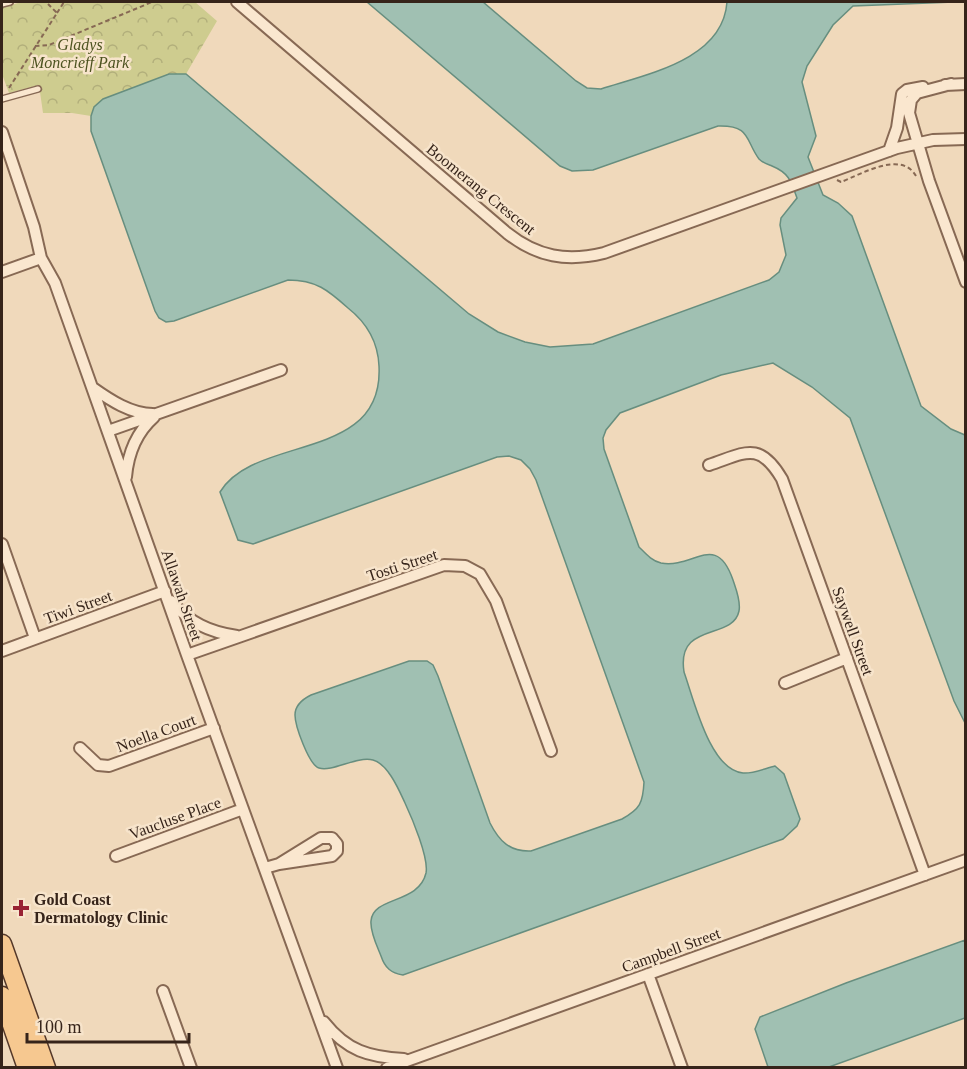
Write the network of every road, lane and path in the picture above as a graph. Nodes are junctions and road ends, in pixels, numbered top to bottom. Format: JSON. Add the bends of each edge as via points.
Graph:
{"nodes":[{"id":1,"x":10,"y":2,"type":"edge"},
{"id":2,"x":64,"y":2,"type":"edge"},
{"id":3,"x":152,"y":2,"type":"edge"},
{"id":4,"x":237,"y":2,"type":"edge"},
{"id":5,"x":2,"y":4,"type":"edge"},
{"id":6,"x":48,"y":4,"type":"dead end"},
{"id":7,"x":57,"y":13,"type":"junction"},
{"id":8,"x":35,"y":46,"type":"junction"},
{"id":9,"x":951,"y":84,"type":"junction"},
{"id":10,"x":966,"y":84,"type":"edge"},
{"id":11,"x":38,"y":89,"type":"dead end"},
{"id":12,"x":6,"y":93,"type":"dead end"},
{"id":13,"x":2,"y":99,"type":"edge"},
{"id":14,"x":2,"y":132,"type":"edge"},
{"id":15,"x":966,"y":139,"type":"edge"},
{"id":16,"x":919,"y":143,"type":"junction"},
{"id":17,"x":889,"y":151,"type":"junction"},
{"id":18,"x":836,"y":180,"type":"dead end"},
{"id":19,"x":931,"y":186,"type":"junction"},
{"id":20,"x":41,"y":258,"type":"junction"},
{"id":21,"x":2,"y":272,"type":"edge"},
{"id":22,"x":966,"y":282,"type":"edge"},
{"id":23,"x":281,"y":370,"type":"dead end"},
{"id":24,"x":93,"y":388,"type":"junction"},
{"id":25,"x":159,"y":413,"type":"junction"},
{"id":26,"x":108,"y":431,"type":"junction"},
{"id":27,"x":709,"y":465,"type":"dead end"},
{"id":28,"x":126,"y":480,"type":"junction"},
{"id":29,"x":2,"y":544,"type":"edge"},
{"id":30,"x":166,"y":594,"type":"junction"},
{"id":31,"x":240,"y":636,"type":"junction"},
{"id":32,"x":35,"y":638,"type":"junction"},
{"id":33,"x":2,"y":651,"type":"edge"},
{"id":34,"x":187,"y":655,"type":"junction"},
{"id":35,"x":847,"y":658,"type":"junction"},
{"id":36,"x":785,"y":683,"type":"dead end"},
{"id":37,"x":214,"y":728,"type":"junction"},
{"id":38,"x":80,"y":748,"type":"dead end"},
{"id":39,"x":551,"y":751,"type":"dead end"},
{"id":40,"x":243,"y":809,"type":"junction"},
{"id":41,"x":116,"y":856,"type":"dead end"},
{"id":42,"x":966,"y":860,"type":"edge"},
{"id":43,"x":279,"y":864,"type":"junction"},
{"id":44,"x":265,"y":868,"type":"junction"},
{"id":45,"x":925,"y":875,"type":"junction"},
{"id":46,"x":2,"y":944,"type":"edge"},
{"id":47,"x":648,"y":974,"type":"junction"},
{"id":48,"x":163,"y":991,"type":"dead end"},
{"id":49,"x":2,"y":997,"type":"edge"},
{"id":50,"x":317,"y":1011,"type":"junction"},
{"id":51,"x":409,"y":1059,"type":"junction"},
{"id":52,"x":27,"y":1068,"type":"edge"},
{"id":53,"x":46,"y":1068,"type":"edge"},
{"id":54,"x":191,"y":1068,"type":"edge"},
{"id":55,"x":337,"y":1068,"type":"edge"},
{"id":56,"x":387,"y":1068,"type":"edge"},
{"id":57,"x":682,"y":1068,"type":"edge"}],
"edges":[{"from":1,"to":5,"type":"lane"},
{"from":2,"to":7,"type":"path"},
{"from":3,"to":8,"type":"path","via":[[49,45]]},
{"from":4,"to":17,"type":"street","name":"Boomerang Crescent","via":[[519,243],[548,256],[576,258],[604,253]]},
{"from":6,"to":7,"type":"path"},
{"from":7,"to":8,"type":"path"},
{"from":8,"to":12,"type":"path"},
{"from":9,"to":10,"type":"street"},
{"from":9,"to":16,"type":"street","via":[[923,90],[912,98],[909,113]]},
{"from":9,"to":17,"type":"street","via":[[904,92]]},
{"from":11,"to":13,"type":"lane"},
{"from":14,"to":20,"type":"street","name":"Allawah Street"},
{"from":15,"to":16,"type":"street","name":"Boomerang Crescent"},
{"from":16,"to":17,"type":"street","name":"Boomerang Crescent"},
{"from":16,"to":19,"type":"street"},
{"from":18,"to":19,"type":"path","via":[[841,182],[899,164],[911,169],[921,189]]},
{"from":19,"to":22,"type":"street"},
{"from":20,"to":21,"type":"street"},
{"from":20,"to":24,"type":"street","name":"Allawah Street","via":[[55,283]]},
{"from":23,"to":25,"type":"street"},
{"from":24,"to":25,"type":"street","via":[[130,409]]},
{"from":24,"to":26,"type":"street","name":"Allawah Street"},
{"from":25,"to":26,"type":"street"},
{"from":25,"to":28,"type":"street","via":[[136,441]]},
{"from":26,"to":28,"type":"street","name":"Allawah Street"},
{"from":27,"to":35,"type":"street","name":"Saywell Street","via":[[757,453],[773,464],[782,478]]},
{"from":28,"to":30,"type":"street","name":"Allawah Street"},
{"from":29,"to":32,"type":"street"},
{"from":30,"to":31,"type":"street","via":[[200,627]]},
{"from":30,"to":32,"type":"street","name":"Tiwi Street"},
{"from":30,"to":34,"type":"street","name":"Allawah Street"},
{"from":31,"to":34,"type":"street","name":"Tosti Street"},
{"from":31,"to":39,"type":"street","name":"Tosti Street","via":[[444,565],[465,566],[480,574],[496,601]]},
{"from":32,"to":33,"type":"street","name":"Tiwi Street"},
{"from":34,"to":37,"type":"street","name":"Allawah Street"},
{"from":35,"to":36,"type":"street"},
{"from":35,"to":45,"type":"street","name":"Saywell Street"},
{"from":37,"to":38,"type":"street","name":"Noella Court","via":[[109,766],[98,765]]},
{"from":37,"to":40,"type":"street","name":"Allawah Street"},
{"from":40,"to":41,"type":"street","name":"Vaucluse Place"},
{"from":40,"to":44,"type":"street","name":"Allawah Street"},
{"from":42,"to":45,"type":"street","name":"Campbell Street"},
{"from":43,"to":43,"type":"street","via":[[323,837],[332,838],[337,844],[332,856]]},
{"from":43,"to":44,"type":"street"},
{"from":44,"to":50,"type":"street","name":"Allawah Street"},
{"from":45,"to":47,"type":"street","name":"Campbell Street"},
{"from":46,"to":53,"type":"main road"},
{"from":47,"to":51,"type":"street","name":"Campbell Street"},
{"from":47,"to":57,"type":"street"},
{"from":48,"to":54,"type":"street"},
{"from":49,"to":52,"type":"main road"},
{"from":50,"to":51,"type":"street","via":[[334,1033],[354,1049],[378,1057]]},
{"from":50,"to":55,"type":"street","name":"Allawah Street"},
{"from":51,"to":56,"type":"street","name":"Campbell Street"}]}
